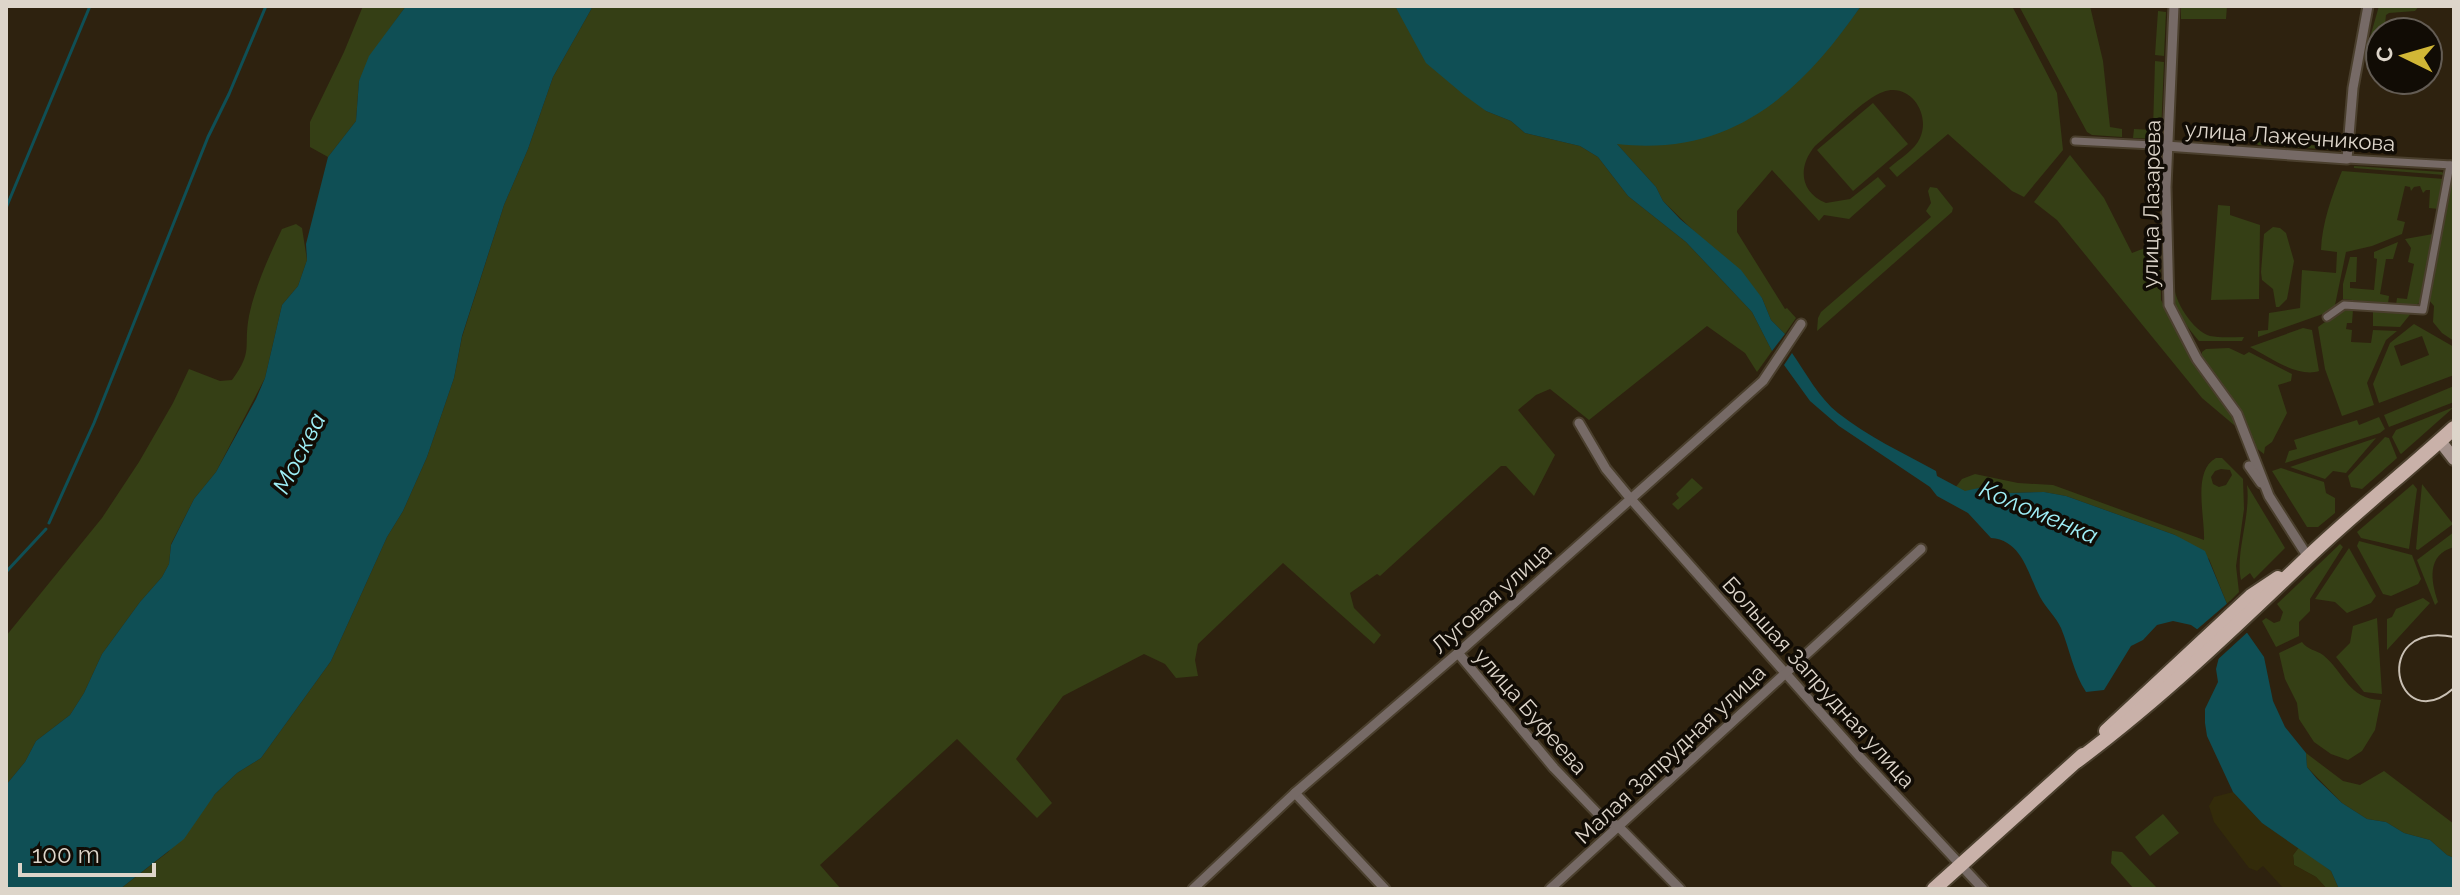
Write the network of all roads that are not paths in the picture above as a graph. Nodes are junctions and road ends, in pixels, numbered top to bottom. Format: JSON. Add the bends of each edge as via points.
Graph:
{"nodes":[{"id":1,"x":2174,"y":6,"type":"edge"},
{"id":2,"x":2368,"y":6,"type":"edge"},
{"id":3,"x":2075,"y":141,"type":"dead end"},
{"id":4,"x":2152,"y":145,"type":"joint"},
{"id":5,"x":2168,"y":146,"type":"junction"},
{"id":6,"x":2347,"y":159,"type":"junction"},
{"id":7,"x":2452,"y":165,"type":"edge"},
{"id":8,"x":2327,"y":317,"type":"dead end"},
{"id":9,"x":1801,"y":324,"type":"dead end"},
{"id":10,"x":1579,"y":423,"type":"dead end"},
{"id":11,"x":2454,"y":428,"type":"edge"},
{"id":12,"x":2440,"y":441,"type":"junction"},
{"id":13,"x":2454,"y":459,"type":"edge"},
{"id":14,"x":2249,"y":466,"type":"dead end"},
{"id":15,"x":2269,"y":496,"type":"junction"},
{"id":16,"x":1630,"y":498,"type":"junction"},
{"id":17,"x":1921,"y":549,"type":"dead end"},
{"id":18,"x":2308,"y":557,"type":"junction"},
{"id":19,"x":1458,"y":653,"type":"junction"},
{"id":20,"x":1786,"y":672,"type":"junction"},
{"id":21,"x":1295,"y":793,"type":"junction"},
{"id":22,"x":1617,"y":825,"type":"junction"},
{"id":23,"x":1961,"y":864,"type":"junction"},
{"id":24,"x":1193,"y":889,"type":"edge"},
{"id":25,"x":1385,"y":889,"type":"edge"},
{"id":26,"x":1550,"y":889,"type":"edge"},
{"id":27,"x":1680,"y":889,"type":"edge"},
{"id":28,"x":1934,"y":889,"type":"edge"},
{"id":29,"x":1983,"y":889,"type":"edge"}],
"edges":[{"from":1,"to":5,"type":"street","name":"улица Лазарева"},
{"from":2,"to":6,"type":"street"},
{"from":3,"to":4,"type":"street","name":"улица Лажечникова"},
{"from":4,"to":5,"type":"street","name":"улица Лажечникова"},
{"from":5,"to":6,"type":"street","name":"улица Лажечникова"},
{"from":5,"to":15,"type":"street","name":"улица Лазарева","via":[[2169,305],[2197,359],[2237,414]]},
{"from":6,"to":7,"type":"street","name":"улица Лажечникова"},
{"from":7,"to":8,"type":"street","via":[[2423,310],[2344,305]]},
{"from":9,"to":16,"type":"street","name":"Луговая улица","via":[[1763,381]]},
{"from":10,"to":16,"type":"street","name":"Большая Запрудная улица"},
{"from":11,"to":12,"type":"main road"},
{"from":12,"to":13,"type":"main road"},
{"from":12,"to":18,"type":"main road"},
{"from":14,"to":15,"type":"street"},
{"from":15,"to":18,"type":"street","name":"улица Лазарева"},
{"from":16,"to":19,"type":"street","name":"Луговая улица"},
{"from":16,"to":20,"type":"street","name":"Большая Запрудная улица"},
{"from":17,"to":20,"type":"street","name":"Малая Запрудная улица"},
{"from":18,"to":23,"type":"main road","via":[[2123,727]]},
{"from":19,"to":21,"type":"street","name":"Луговая улица"},
{"from":19,"to":22,"type":"street","name":"улица Буфеева","via":[[1554,768],[1605,821]]},
{"from":20,"to":22,"type":"street","name":"Малая Запрудная улица"},
{"from":20,"to":23,"type":"street","name":"Большая Запрудная улица"},
{"from":21,"to":24,"type":"street","name":"Луговая улица"},
{"from":21,"to":25,"type":"street"},
{"from":22,"to":26,"type":"street","name":"Малая Запрудная улица"},
{"from":22,"to":27,"type":"street","name":"улица Буфеева"},
{"from":23,"to":28,"type":"main road"},
{"from":23,"to":29,"type":"street","name":"Большая Запрудная улица"}]}
